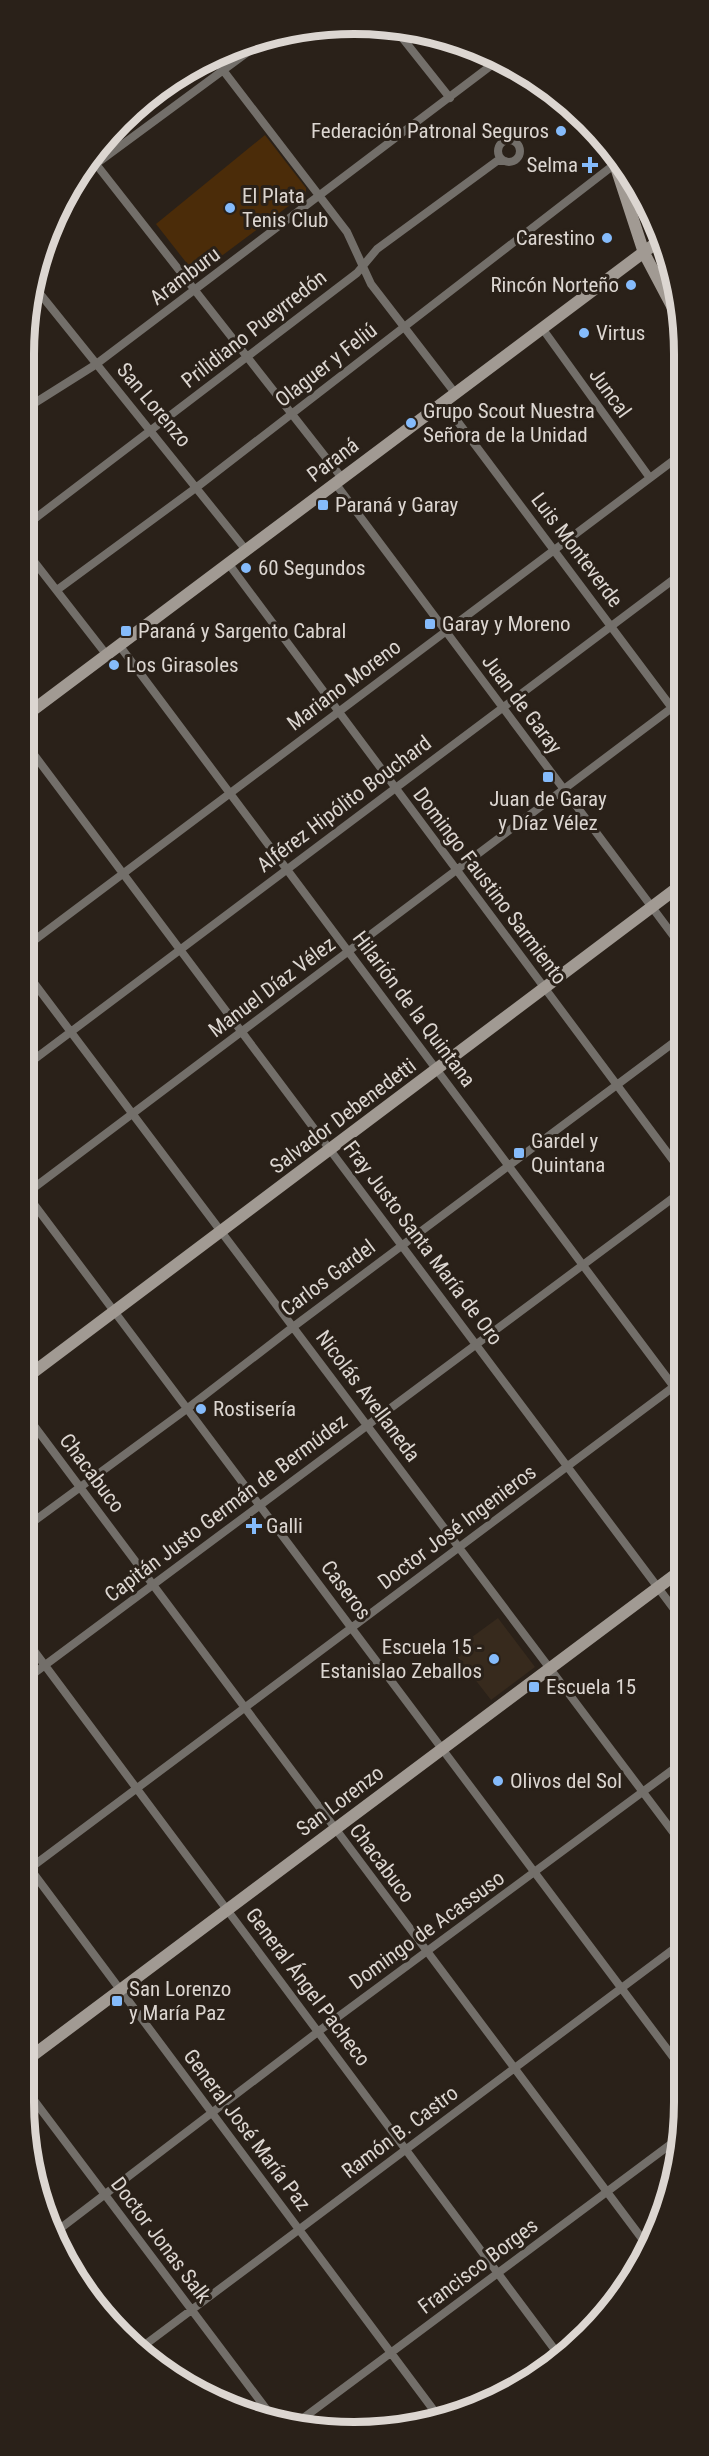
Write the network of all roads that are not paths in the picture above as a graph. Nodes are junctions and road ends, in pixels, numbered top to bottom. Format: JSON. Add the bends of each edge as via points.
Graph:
{"nodes":[{"id":1,"x":403,"y":38,"type":"edge"},
{"id":2,"x":247,"y":53,"type":"edge"},
{"id":3,"x":219,"y":65,"type":"edge"},
{"id":4,"x":491,"y":66,"type":"edge"},
{"id":5,"x":223,"y":71,"type":"junction"},
{"id":6,"x":450,"y":98,"type":"junction"},
{"id":7,"x":108,"y":151,"type":"edge"},
{"id":8,"x":501,"y":159,"type":"dead end"},
{"id":9,"x":610,"y":162,"type":"edge"},
{"id":10,"x":97,"y":165,"type":"edge"},
{"id":11,"x":619,"y":174,"type":"edge"},
{"id":12,"x":321,"y":196,"type":"junction"},
{"id":13,"x":656,"y":246,"type":"edge"},
{"id":14,"x":644,"y":253,"type":"junction"},
{"id":15,"x":364,"y":267,"type":"junction"},
{"id":16,"x":196,"y":290,"type":"junction"},
{"id":17,"x":40,"y":295,"type":"edge"},
{"id":18,"x":670,"y":302,"type":"edge"},
{"id":19,"x":403,"y":328,"type":"junction"},
{"id":20,"x":542,"y":328,"type":"junction"},
{"id":21,"x":248,"y":357,"type":"junction"},
{"id":22,"x":95,"y":365,"type":"junction"},
{"id":23,"x":455,"y":393,"type":"junction"},
{"id":24,"x":443,"y":402,"type":"junction"},
{"id":25,"x":34,"y":403,"type":"edge"},
{"id":26,"x":292,"y":414,"type":"junction"},
{"id":27,"x":150,"y":432,"type":"junction"},
{"id":28,"x":674,"y":460,"type":"edge"},
{"id":29,"x":650,"y":478,"type":"junction"},
{"id":30,"x":338,"y":480,"type":"junction"},
{"id":31,"x":197,"y":487,"type":"junction"},
{"id":32,"x":34,"y":520,"type":"edge"},
{"id":33,"x":246,"y":550,"type":"junction"},
{"id":34,"x":554,"y":550,"type":"junction"},
{"id":35,"x":34,"y":561,"type":"edge"},
{"id":36,"x":228,"y":563,"type":"junction"},
{"id":37,"x":674,"y":579,"type":"edge"},
{"id":38,"x":57,"y":590,"type":"junction"},
{"id":39,"x":611,"y":625,"type":"junction"},
{"id":40,"x":445,"y":631,"type":"junction"},
{"id":41,"x":119,"y":645,"type":"junction"},
{"id":42,"x":106,"y":654,"type":"junction"},
{"id":43,"x":502,"y":707,"type":"junction"},
{"id":44,"x":673,"y":708,"type":"joint"},
{"id":45,"x":34,"y":709,"type":"edge"},
{"id":46,"x":338,"y":712,"type":"junction"},
{"id":47,"x":34,"y":755,"type":"edge"},
{"id":48,"x":395,"y":788,"type":"junction"},
{"id":49,"x":564,"y":790,"type":"junction"},
{"id":50,"x":229,"y":794,"type":"junction"},
{"id":51,"x":286,"y":870,"type":"junction"},
{"id":52,"x":456,"y":871,"type":"junction"},
{"id":53,"x":123,"y":874,"type":"junction"},
{"id":54,"x":674,"y":890,"type":"edge"},
{"id":55,"x":652,"y":907,"type":"junction"},
{"id":56,"x":674,"y":937,"type":"edge"},
{"id":57,"x":34,"y":941,"type":"edge"},
{"id":58,"x":180,"y":950,"type":"junction"},
{"id":59,"x":348,"y":952,"type":"junction"},
{"id":60,"x":34,"y":983,"type":"edge"},
{"id":61,"x":545,"y":990,"type":"junction"},
{"id":62,"x":71,"y":1032,"type":"junction"},
{"id":63,"x":241,"y":1032,"type":"junction"},
{"id":64,"x":674,"y":1042,"type":"edge"},
{"id":65,"x":34,"y":1060,"type":"edge"},
{"id":66,"x":436,"y":1070,"type":"junction"},
{"id":67,"x":616,"y":1085,"type":"junction"},
{"id":68,"x":133,"y":1113,"type":"junction"},
{"id":69,"x":331,"y":1150,"type":"junction"},
{"id":70,"x":674,"y":1163,"type":"edge"},
{"id":71,"x":510,"y":1167,"type":"junction"},
{"id":72,"x":34,"y":1189,"type":"edge"},
{"id":73,"x":674,"y":1197,"type":"edge"},
{"id":74,"x":34,"y":1203,"type":"edge"},
{"id":75,"x":223,"y":1230,"type":"junction"},
{"id":76,"x":401,"y":1247,"type":"junction"},
{"id":77,"x":584,"y":1264,"type":"junction"},
{"id":78,"x":115,"y":1311,"type":"junction"},
{"id":79,"x":293,"y":1327,"type":"junction"},
{"id":80,"x":476,"y":1343,"type":"junction"},
{"id":81,"x":34,"y":1372,"type":"edge"},
{"id":82,"x":674,"y":1380,"type":"edge"},
{"id":83,"x":674,"y":1386,"type":"edge"},
{"id":84,"x":188,"y":1408,"type":"junction"},
{"id":85,"x":368,"y":1425,"type":"junction"},
{"id":86,"x":34,"y":1426,"type":"edge"},
{"id":87,"x":569,"y":1467,"type":"junction"},
{"id":88,"x":80,"y":1487,"type":"junction"},
{"id":89,"x":260,"y":1504,"type":"junction"},
{"id":90,"x":34,"y":1521,"type":"edge"},
{"id":91,"x":460,"y":1547,"type":"junction"},
{"id":92,"x":674,"y":1575,"type":"edge"},
{"id":93,"x":152,"y":1585,"type":"junction"},
{"id":94,"x":658,"y":1587,"type":"junction"},
{"id":95,"x":674,"y":1609,"type":"edge"},
{"id":96,"x":352,"y":1628,"type":"junction"},
{"id":97,"x":34,"y":1651,"type":"edge"},
{"id":98,"x":45,"y":1666,"type":"junction"},
{"id":99,"x":550,"y":1668,"type":"junction"},
{"id":100,"x":34,"y":1674,"type":"edge"},
{"id":101,"x":244,"y":1709,"type":"junction"},
{"id":102,"x":442,"y":1748,"type":"junction"},
{"id":103,"x":674,"y":1769,"type":"edge"},
{"id":104,"x":137,"y":1789,"type":"junction"},
{"id":105,"x":643,"y":1792,"type":"junction"},
{"id":106,"x":334,"y":1829,"type":"junction"},
{"id":107,"x":674,"y":1833,"type":"edge"},
{"id":108,"x":34,"y":1862,"type":"edge"},
{"id":109,"x":533,"y":1873,"type":"junction"},
{"id":110,"x":34,"y":1878,"type":"edge"},
{"id":111,"x":228,"y":1910,"type":"junction"},
{"id":112,"x":674,"y":1949,"type":"edge"},
{"id":113,"x":427,"y":1953,"type":"junction"},
{"id":114,"x":622,"y":1988,"type":"junction"},
{"id":115,"x":120,"y":1990,"type":"junction"},
{"id":116,"x":319,"y":2031,"type":"junction"},
{"id":117,"x":34,"y":2054,"type":"edge"},
{"id":118,"x":674,"y":2058,"type":"edge"},
{"id":119,"x":514,"y":2069,"type":"junction"},
{"id":120,"x":34,"y":2100,"type":"edge"},
{"id":121,"x":211,"y":2115,"type":"junction"},
{"id":122,"x":672,"y":2143,"type":"edge"},
{"id":123,"x":406,"y":2149,"type":"junction"},
{"id":124,"x":607,"y":2192,"type":"junction"},
{"id":125,"x":105,"y":2195,"type":"junction"},
{"id":126,"x":61,"y":2228,"type":"edge"},
{"id":127,"x":299,"y":2229,"type":"junction"},
{"id":128,"x":643,"y":2240,"type":"edge"},
{"id":129,"x":498,"y":2273,"type":"junction"},
{"id":130,"x":190,"y":2310,"type":"junction"},
{"id":131,"x":146,"y":2344,"type":"edge"},
{"id":132,"x":555,"y":2350,"type":"edge"},
{"id":133,"x":391,"y":2352,"type":"junction"},
{"id":134,"x":266,"y":2409,"type":"edge"},
{"id":135,"x":435,"y":2411,"type":"edge"},
{"id":136,"x":304,"y":2417,"type":"edge"}],
"edges":[{"from":1,"to":6,"type":"street"},
{"from":2,"to":5,"type":"street"},
{"from":3,"to":5,"type":"street"},
{"from":4,"to":6,"type":"street","name":"Aramburu"},
{"from":5,"to":7,"type":"street"},
{"from":5,"to":12,"type":"street"},
{"from":6,"to":12,"type":"street","name":"Aramburu"},
{"from":8,"to":15,"type":"street","name":"Prilidiano Pueyrredón","via":[[377,249]]},
{"from":9,"to":19,"type":"street","name":"Olaguer y Feliú"},
{"from":10,"to":16,"type":"street","name":"Juan de Garay"},
{"from":11,"to":14,"type":"street"},
{"from":12,"to":15,"type":"street","via":[[353,241]]},
{"from":12,"to":16,"type":"street","name":"Aramburu"},
{"from":13,"to":14,"type":"street","name":"Paraná"},
{"from":14,"to":18,"type":"street"},
{"from":14,"to":20,"type":"street","name":"Paraná"},
{"from":15,"to":19,"type":"street","via":[[371,284]]},
{"from":15,"to":21,"type":"street","name":"Prilidiano Pueyrredón"},
{"from":16,"to":21,"type":"street","name":"Juan de Garay"},
{"from":16,"to":22,"type":"street","name":"Aramburu"},
{"from":17,"to":22,"type":"street","name":"San Lorenzo"},
{"from":19,"to":23,"type":"street"},
{"from":19,"to":26,"type":"street","name":"Olaguer y Feliú"},
{"from":20,"to":23,"type":"street","name":"Paraná"},
{"from":20,"to":29,"type":"street","name":"Juncal"},
{"from":21,"to":26,"type":"street","name":"Juan de Garay"},
{"from":21,"to":27,"type":"street","name":"Prilidiano Pueyrredón"},
{"from":22,"to":25,"type":"street","name":"Aramburu"},
{"from":22,"to":27,"type":"street","name":"San Lorenzo"},
{"from":23,"to":24,"type":"street","name":"Paraná"},
{"from":24,"to":30,"type":"street","name":"Paraná"},
{"from":24,"to":34,"type":"street","name":"Luis Monteverde"},
{"from":26,"to":30,"type":"street","name":"Juan de Garay"},
{"from":26,"to":31,"type":"street","name":"Olaguer y Feliú"},
{"from":27,"to":31,"type":"street","name":"San Lorenzo"},
{"from":27,"to":32,"type":"street","name":"Prilidiano Pueyrredón"},
{"from":28,"to":29,"type":"street","name":"Mariano Moreno"},
{"from":29,"to":34,"type":"street","name":"Mariano Moreno"},
{"from":30,"to":33,"type":"street","name":"Paraná"},
{"from":30,"to":40,"type":"street","name":"Juan de Garay"},
{"from":31,"to":33,"type":"street","name":"San Lorenzo"},
{"from":31,"to":38,"type":"street","name":"Olaguer y Feliú"},
{"from":33,"to":36,"type":"street","name":"Paraná"},
{"from":34,"to":39,"type":"street","name":"Luis Monteverde"},
{"from":34,"to":40,"type":"street","name":"Mariano Moreno"},
{"from":35,"to":38,"type":"street"},
{"from":36,"to":41,"type":"street","name":"Paraná"},
{"from":36,"to":46,"type":"street","name":"Domingo Faustino Sarmiento"},
{"from":37,"to":39,"type":"street","name":"Alférez Hipólito Bouchard"},
{"from":38,"to":42,"type":"street"},
{"from":39,"to":43,"type":"street","name":"Alférez Hipólito Bouchard"},
{"from":39,"to":44,"type":"street","name":"Luis Monteverde"},
{"from":40,"to":43,"type":"street","name":"Juan de Garay"},
{"from":40,"to":46,"type":"street","name":"Mariano Moreno"},
{"from":41,"to":42,"type":"street","name":"Paraná"},
{"from":41,"to":50,"type":"street","name":"Hilarión de la Quintana"},
{"from":42,"to":45,"type":"street","name":"Paraná"},
{"from":43,"to":48,"type":"street","name":"Alférez Hipólito Bouchard"},
{"from":43,"to":49,"type":"street","name":"Juan de Garay"},
{"from":44,"to":49,"type":"street","name":"Manuel Díaz Vélez"},
{"from":46,"to":48,"type":"street","name":"Domingo Faustino Sarmiento"},
{"from":46,"to":50,"type":"street","name":"Mariano Moreno"},
{"from":47,"to":53,"type":"street","name":"Fray Justo Santa María de Oro"},
{"from":48,"to":51,"type":"street","name":"Alférez Hipólito Bouchard"},
{"from":48,"to":52,"type":"street","name":"Domingo Faustino Sarmiento"},
{"from":49,"to":52,"type":"street","name":"Manuel Díaz Vélez"},
{"from":49,"to":55,"type":"street","name":"Juan de Garay"},
{"from":50,"to":51,"type":"street","name":"Hilarión de la Quintana"},
{"from":50,"to":53,"type":"street","name":"Mariano Moreno"},
{"from":51,"to":58,"type":"street","name":"Alférez Hipólito Bouchard"},
{"from":51,"to":59,"type":"street","name":"Hilarión de la Quintana"},
{"from":52,"to":59,"type":"street","name":"Manuel Díaz Vélez"},
{"from":52,"to":61,"type":"street","name":"Domingo Faustino Sarmiento"},
{"from":53,"to":57,"type":"street","name":"Mariano Moreno"},
{"from":53,"to":58,"type":"street","name":"Fray Justo Santa María de Oro"},
{"from":54,"to":55,"type":"street","name":"Salvador Debenedetti"},
{"from":55,"to":56,"type":"street","name":"Juan de Garay"},
{"from":55,"to":61,"type":"street","name":"Salvador Debenedetti"},
{"from":58,"to":62,"type":"street","name":"Alférez Hipólito Bouchard"},
{"from":58,"to":63,"type":"street","name":"Fray Justo Santa María de Oro"},
{"from":59,"to":63,"type":"street","name":"Manuel Díaz Vélez"},
{"from":59,"to":66,"type":"street","name":"Hilarión de la Quintana"},
{"from":60,"to":62,"type":"street","name":"Nicolás Avellaneda"},
{"from":61,"to":66,"type":"street","name":"Salvador Debenedetti"},
{"from":61,"to":67,"type":"street","name":"Domingo Faustino Sarmiento"},
{"from":62,"to":65,"type":"street","name":"Alférez Hipólito Bouchard"},
{"from":62,"to":68,"type":"street","name":"Nicolás Avellaneda"},
{"from":63,"to":68,"type":"street","name":"Manuel Díaz Vélez"},
{"from":63,"to":69,"type":"street","name":"Fray Justo Santa María de Oro"},
{"from":64,"to":67,"type":"street","name":"Carlos Gardel"},
{"from":66,"to":69,"type":"street","name":"Salvador Debenedetti"},
{"from":66,"to":71,"type":"street","name":"Hilarión de la Quintana"},
{"from":67,"to":70,"type":"street","name":"Domingo Faustino Sarmiento"},
{"from":67,"to":71,"type":"street","name":"Carlos Gardel"},
{"from":68,"to":72,"type":"street","name":"Manuel Díaz Vélez"},
{"from":68,"to":75,"type":"street","name":"Nicolás Avellaneda"},
{"from":69,"to":75,"type":"street","name":"Salvador Debenedetti"},
{"from":69,"to":76,"type":"street","name":"Fray Justo Santa María de Oro"},
{"from":71,"to":76,"type":"street","name":"Carlos Gardel"},
{"from":71,"to":77,"type":"street","name":"Hilarión de la Quintana"},
{"from":73,"to":77,"type":"street","name":"Capitán Justo Germán de Bermúdez"},
{"from":74,"to":78,"type":"street","name":"Caseros"},
{"from":75,"to":78,"type":"street","name":"Salvador Debenedetti"},
{"from":75,"to":79,"type":"street","name":"Nicolás Avellaneda"},
{"from":76,"to":79,"type":"street","name":"Carlos Gardel"},
{"from":76,"to":80,"type":"street","name":"Fray Justo Santa María de Oro"},
{"from":77,"to":80,"type":"street","name":"Capitán Justo Germán de Bermúdez"},
{"from":77,"to":82,"type":"street","name":"Hilarión de la Quintana"},
{"from":78,"to":81,"type":"street","name":"Salvador Debenedetti"},
{"from":78,"to":84,"type":"street","name":"Caseros"},
{"from":79,"to":84,"type":"street","name":"Carlos Gardel"},
{"from":79,"to":85,"type":"street","name":"Nicolás Avellaneda"},
{"from":80,"to":85,"type":"street","name":"Capitán Justo Germán de Bermúdez"},
{"from":80,"to":87,"type":"street","name":"Fray Justo Santa María de Oro"},
{"from":83,"to":87,"type":"street","name":"Doctor José Ingenieros"},
{"from":84,"to":88,"type":"street","name":"Carlos Gardel"},
{"from":84,"to":89,"type":"street","name":"Caseros"},
{"from":85,"to":89,"type":"street","name":"Capitán Justo Germán de Bermúdez"},
{"from":85,"to":91,"type":"street","name":"Nicolás Avellaneda"},
{"from":86,"to":88,"type":"street","name":"Chacabuco"},
{"from":87,"to":91,"type":"street","name":"Doctor José Ingenieros"},
{"from":87,"to":94,"type":"street","name":"Fray Justo Santa María de Oro"},
{"from":88,"to":90,"type":"street","name":"Carlos Gardel"},
{"from":88,"to":93,"type":"street","name":"Chacabuco"},
{"from":89,"to":93,"type":"street","name":"Capitán Justo Germán de Bermúdez"},
{"from":89,"to":96,"type":"street","name":"Caseros"},
{"from":91,"to":96,"type":"street","name":"Doctor José Ingenieros"},
{"from":91,"to":99,"type":"street","name":"Nicolás Avellaneda"},
{"from":92,"to":94,"type":"street","name":"San Lorenzo"},
{"from":93,"to":98,"type":"street","name":"Capitán Justo Germán de Bermúdez"},
{"from":93,"to":101,"type":"street","name":"Chacabuco"},
{"from":94,"to":95,"type":"street","name":"Fray Justo Santa María de Oro"},
{"from":94,"to":99,"type":"street","name":"San Lorenzo"},
{"from":96,"to":101,"type":"street","name":"Doctor José Ingenieros"},
{"from":96,"to":102,"type":"street","name":"Caseros"},
{"from":97,"to":98,"type":"street","name":"General Ángel Pacheco"},
{"from":98,"to":100,"type":"street","name":"Capitán Justo Germán de Bermúdez"},
{"from":98,"to":104,"type":"street","name":"General Ángel Pacheco"},
{"from":99,"to":102,"type":"street","name":"San Lorenzo"},
{"from":99,"to":105,"type":"street","name":"Nicolás Avellaneda"},
{"from":101,"to":104,"type":"street","name":"Doctor José Ingenieros"},
{"from":101,"to":106,"type":"street","name":"Chacabuco"},
{"from":102,"to":106,"type":"street","name":"San Lorenzo"},
{"from":102,"to":109,"type":"street","name":"Caseros"},
{"from":103,"to":105,"type":"street","name":"Domingo de Acassuso"},
{"from":104,"to":108,"type":"street","name":"Doctor José Ingenieros"},
{"from":104,"to":111,"type":"street","name":"General Ángel Pacheco"},
{"from":105,"to":107,"type":"street","name":"Nicolás Avellaneda"},
{"from":105,"to":109,"type":"street","name":"Domingo de Acassuso"},
{"from":106,"to":111,"type":"street","name":"San Lorenzo"},
{"from":106,"to":113,"type":"street","name":"Chacabuco"},
{"from":109,"to":113,"type":"street","name":"Domingo de Acassuso"},
{"from":109,"to":114,"type":"street","name":"Caseros"},
{"from":110,"to":115,"type":"street","name":"General José María Paz"},
{"from":111,"to":115,"type":"street","name":"San Lorenzo"},
{"from":111,"to":116,"type":"street","name":"General Ángel Pacheco"},
{"from":112,"to":114,"type":"street","name":"Ramón B. Castro"},
{"from":113,"to":116,"type":"street","name":"Domingo de Acassuso"},
{"from":113,"to":119,"type":"street","name":"Chacabuco"},
{"from":114,"to":118,"type":"street","name":"Caseros"},
{"from":114,"to":119,"type":"street","name":"Ramón B. Castro"},
{"from":115,"to":117,"type":"street","name":"San Lorenzo"},
{"from":115,"to":121,"type":"street","name":"General José María Paz"},
{"from":116,"to":121,"type":"street","name":"Domingo de Acassuso"},
{"from":116,"to":123,"type":"street","name":"General Ángel Pacheco"},
{"from":119,"to":123,"type":"street","name":"Ramón B. Castro"},
{"from":119,"to":124,"type":"street","name":"Chacabuco"},
{"from":120,"to":125,"type":"street","name":"Doctor Jonas Salk"},
{"from":121,"to":125,"type":"street","name":"Domingo de Acassuso"},
{"from":121,"to":127,"type":"street","name":"General José María Paz"},
{"from":122,"to":124,"type":"street","name":"Francisco Borges"},
{"from":123,"to":127,"type":"street","name":"Ramón B. Castro"},
{"from":123,"to":129,"type":"street","name":"General Ángel Pacheco"},
{"from":124,"to":128,"type":"street","name":"Chacabuco"},
{"from":124,"to":129,"type":"street","name":"Francisco Borges"},
{"from":125,"to":126,"type":"street","name":"Domingo de Acassuso"},
{"from":125,"to":130,"type":"street","name":"Doctor Jonas Salk"},
{"from":127,"to":130,"type":"street","name":"Ramón B. Castro"},
{"from":127,"to":133,"type":"street","name":"General José María Paz"},
{"from":129,"to":132,"type":"street","name":"General Ángel Pacheco"},
{"from":129,"to":133,"type":"street","name":"Francisco Borges"},
{"from":130,"to":131,"type":"street","name":"Ramón B. Castro"},
{"from":130,"to":134,"type":"street","name":"Doctor Jonas Salk"},
{"from":133,"to":135,"type":"street","name":"General José María Paz"},
{"from":133,"to":136,"type":"street","name":"Francisco Borges"}]}
